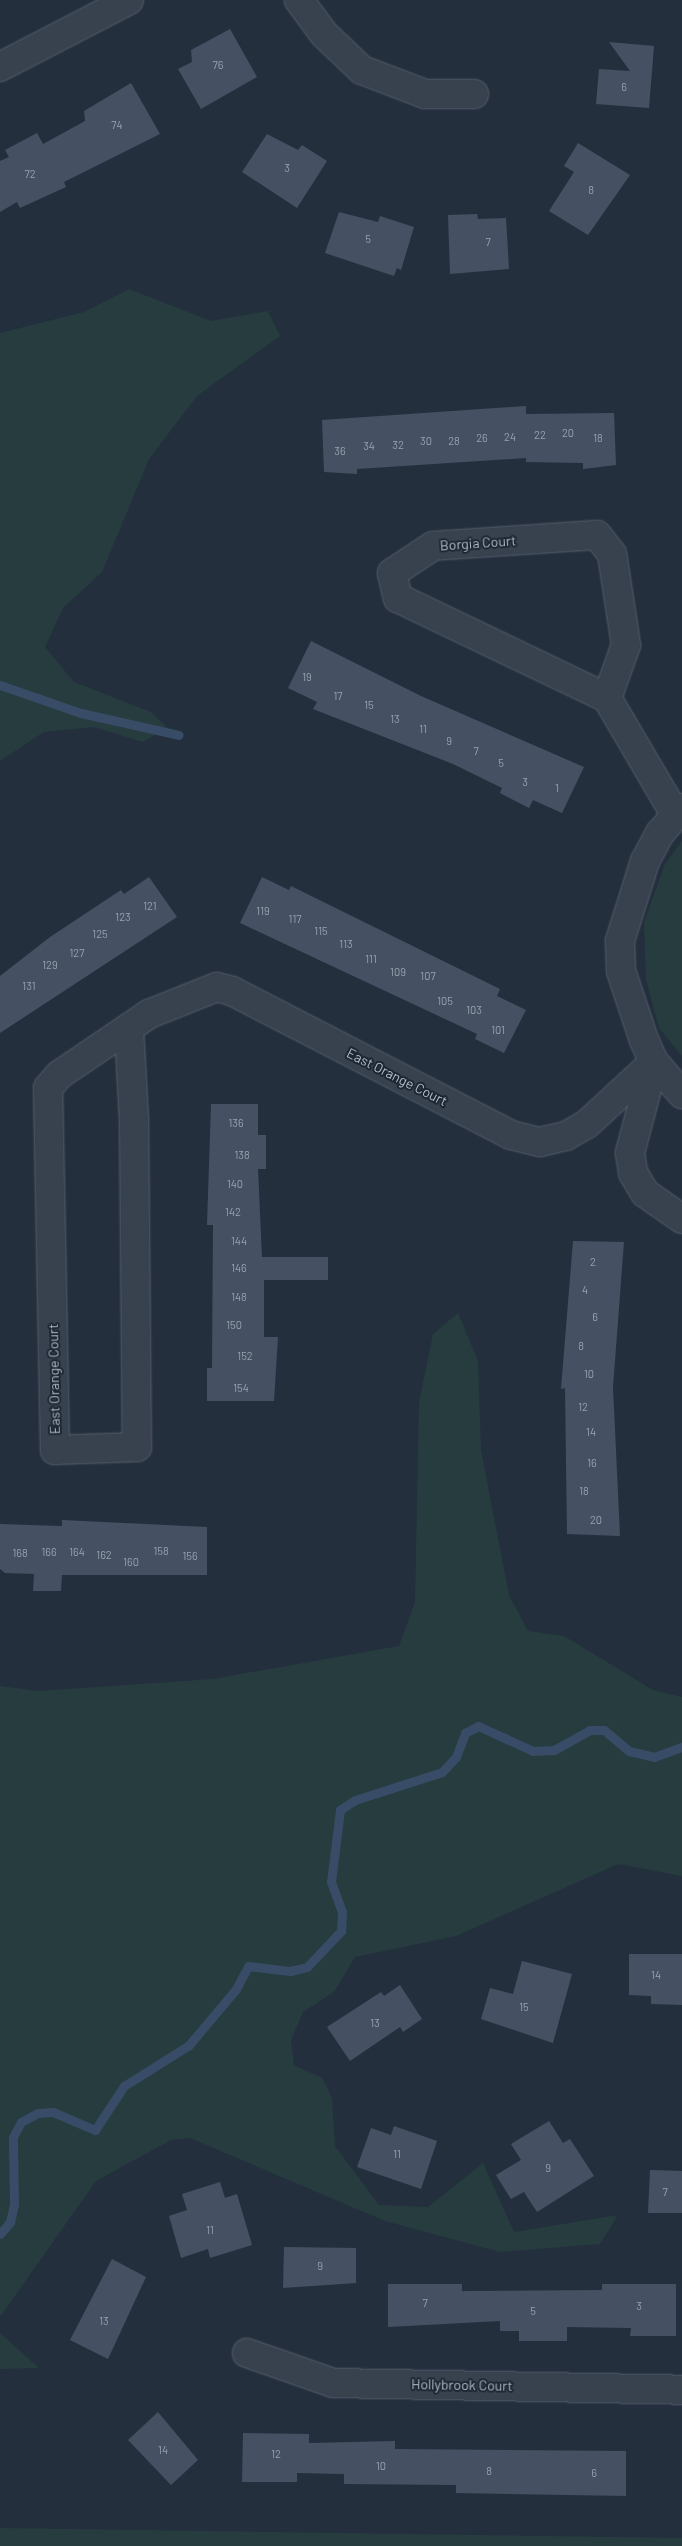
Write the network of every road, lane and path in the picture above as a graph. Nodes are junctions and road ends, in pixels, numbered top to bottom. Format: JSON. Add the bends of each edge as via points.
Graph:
{"nodes":[{"id":1,"x":129,"y":0,"type":"edge"},
{"id":2,"x":299,"y":0,"type":"edge"},
{"id":3,"x":0,"y":67,"type":"edge"},
{"id":4,"x":474,"y":94,"type":"dead end"},
{"id":5,"x":607,"y":698,"type":"junction"},
{"id":6,"x":678,"y":811,"type":"edge"},
{"id":7,"x":129,"y":1028,"type":"junction"},
{"id":8,"x":654,"y":1062,"type":"junction"},
{"id":9,"x":682,"y":1094,"type":"edge"},
{"id":10,"x":682,"y":1218,"type":"edge"},
{"id":11,"x":247,"y":2352,"type":"dead end"},
{"id":12,"x":682,"y":2390,"type":"edge"}],
"edges":[{"from":1,"to":3,"type":"street"},
{"from":2,"to":4,"type":"street","via":[[324,34],[362,70],[425,94]]},
{"from":5,"to":5,"type":"street","name":"Borgia Court","via":[[626,644],[612,554],[597,535],[432,546],[392,573],[398,598]]},
{"from":5,"to":6,"type":"street"},
{"from":6,"to":8,"type":"street","via":[[633,888],[620,941],[621,971]]},
{"from":7,"to":7,"type":"street","name":"East Orange Court","via":[[59,1075],[48,1088],[55,1450],[137,1447],[134,1119]]},
{"from":7,"to":8,"type":"street","name":"East Orange Court","via":[[178,1000],[216,987],[232,991],[511,1135],[540,1142],[566,1136],[587,1124]]},
{"from":8,"to":9,"type":"street"},
{"from":8,"to":10,"type":"street","via":[[630,1153],[633,1173],[645,1193]]},
{"from":11,"to":12,"type":"street","name":"Hollybrook Court","via":[[333,2383]]}]}
